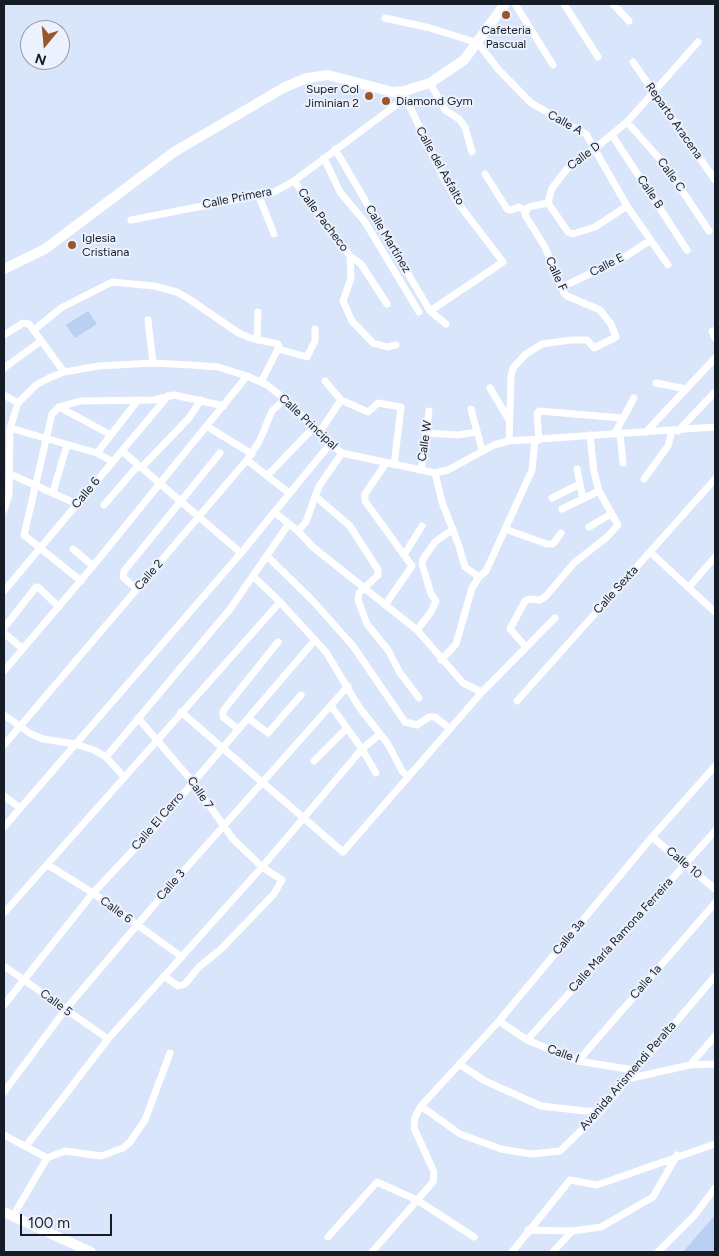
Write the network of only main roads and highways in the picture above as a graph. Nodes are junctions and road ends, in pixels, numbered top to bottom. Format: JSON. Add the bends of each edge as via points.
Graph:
{"nodes":[{"id":1,"x":505,"y":4,"type":"edge"},
{"id":2,"x":4,"y":269,"type":"edge"},
{"id":3,"x":8,"y":1214,"type":"edge"},
{"id":4,"x":76,"y":1249,"type":"edge"},
{"id":5,"x":91,"y":1252,"type":"edge"}],
"edges":[{"from":1,"to":2,"type":"main road","via":[[464,60],[430,83],[404,95],[328,75],[307,78],[285,87],[174,152],[45,249]]},
{"from":3,"to":4,"type":"main road"},
{"from":4,"to":5,"type":"main road"}]}
